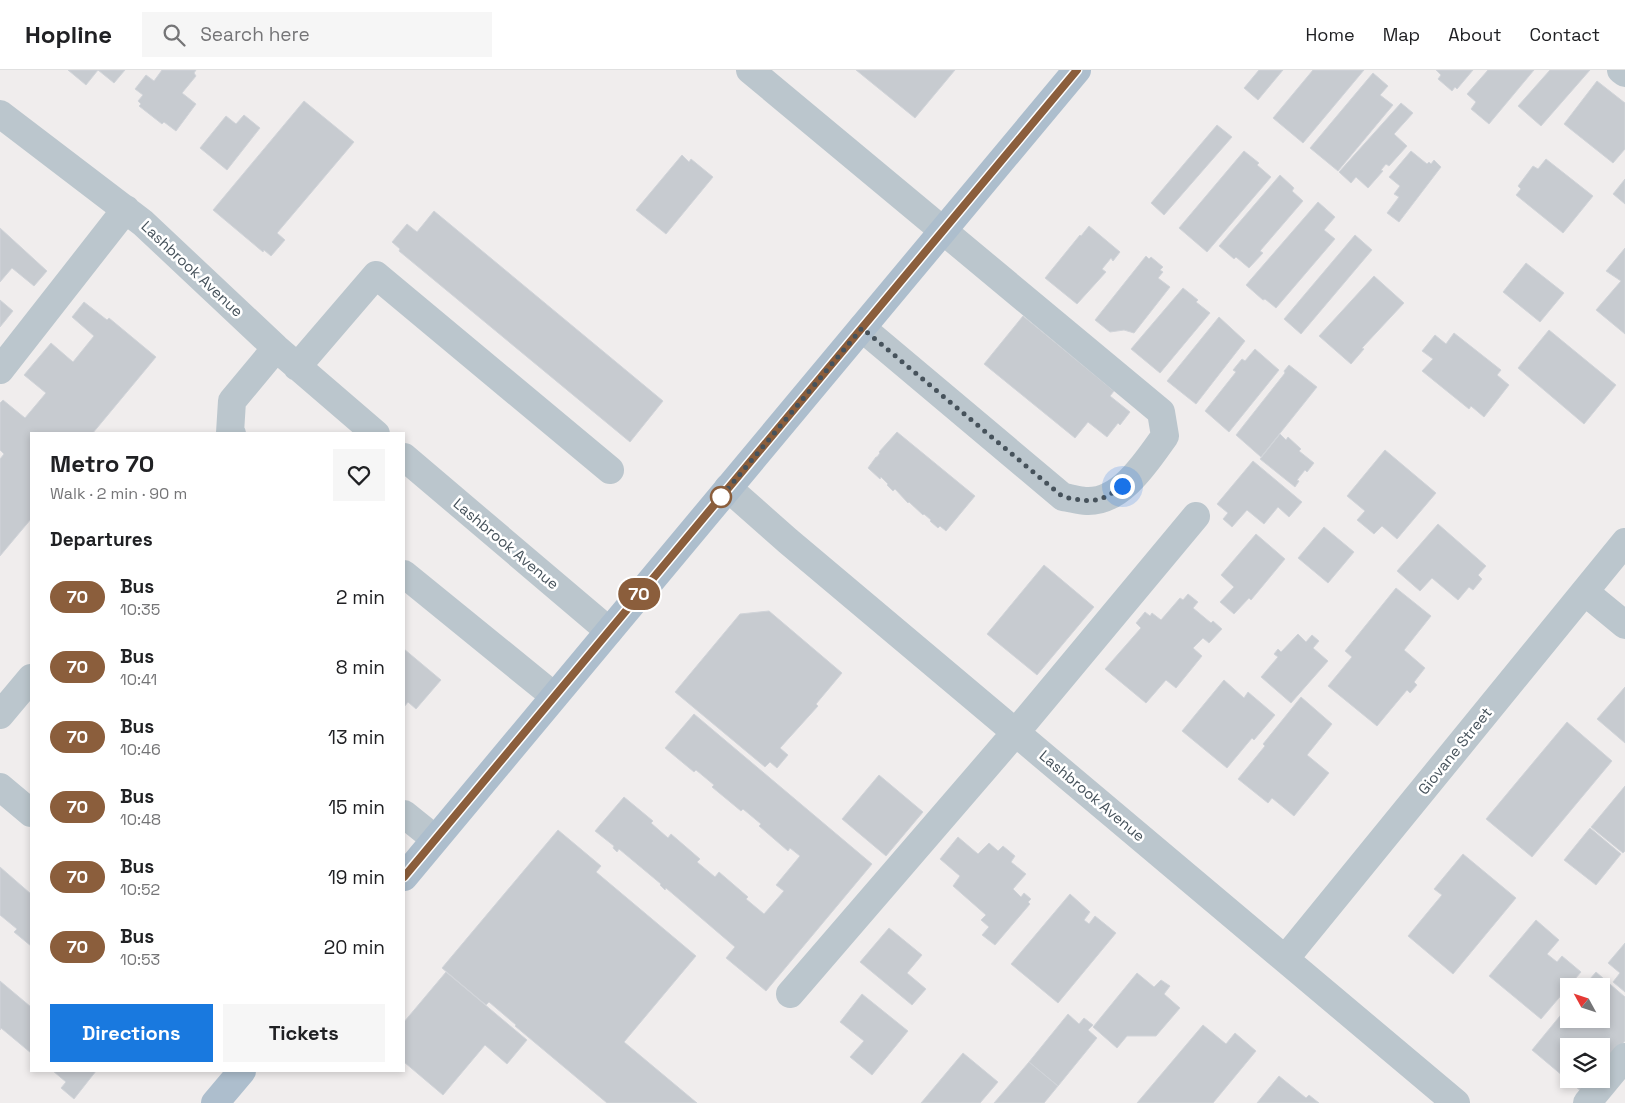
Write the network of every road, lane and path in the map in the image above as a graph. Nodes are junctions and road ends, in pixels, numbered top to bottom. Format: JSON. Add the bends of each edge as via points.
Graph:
{"nodes":[{"id":1,"x":750,"y":70,"type":"edge"},
{"id":2,"x":1077,"y":70,"type":"edge"},
{"id":3,"x":1621,"y":70,"type":"edge"},
{"id":4,"x":1625,"y":73,"type":"edge"},
{"id":5,"x":0,"y":114,"type":"edge"},
{"id":6,"x":126,"y":209,"type":"junction"},
{"id":7,"x":944,"y":230,"type":"junction"},
{"id":8,"x":862,"y":328,"type":"junction"},
{"id":9,"x":276,"y":348,"type":"junction"},
{"id":10,"x":298,"y":367,"type":"junction"},
{"id":11,"x":0,"y":370,"type":"edge"},
{"id":12,"x":230,"y":432,"type":"edge"},
{"id":13,"x":374,"y":432,"type":"edge"},
{"id":14,"x":405,"y":458,"type":"edge"},
{"id":15,"x":610,"y":470,"type":"dead end"},
{"id":16,"x":728,"y":488,"type":"junction"},
{"id":17,"x":1196,"y":516,"type":"dead end"},
{"id":18,"x":1625,"y":542,"type":"edge"},
{"id":19,"x":405,"y":575,"type":"edge"},
{"id":20,"x":1586,"y":592,"type":"junction"},
{"id":21,"x":1625,"y":624,"type":"edge"},
{"id":22,"x":609,"y":631,"type":"junction"},
{"id":23,"x":30,"y":679,"type":"edge"},
{"id":24,"x":554,"y":696,"type":"junction"},
{"id":25,"x":0,"y":715,"type":"edge"},
{"id":26,"x":1016,"y":732,"type":"junction"},
{"id":27,"x":0,"y":787,"type":"edge"},
{"id":28,"x":30,"y":812,"type":"edge"},
{"id":29,"x":405,"y":815,"type":"edge"},
{"id":30,"x":435,"y":839,"type":"junction"},
{"id":31,"x":405,"y":876,"type":"edge"},
{"id":32,"x":1284,"y":959,"type":"junction"},
{"id":33,"x":790,"y":994,"type":"dead end"},
{"id":34,"x":1625,"y":1057,"type":"edge"},
{"id":35,"x":241,"y":1072,"type":"edge"},
{"id":36,"x":215,"y":1103,"type":"edge"},
{"id":37,"x":1456,"y":1103,"type":"edge"},
{"id":38,"x":1587,"y":1103,"type":"edge"}],
"edges":[{"from":1,"to":7,"type":"street"},
{"from":2,"to":7,"type":"main road"},
{"from":3,"to":4,"type":"street"},
{"from":5,"to":6,"type":"street","name":"Lashbrook Avenue"},
{"from":6,"to":9,"type":"street","name":"Lashbrook Avenue"},
{"from":6,"to":11,"type":"street"},
{"from":7,"to":8,"type":"main road"},
{"from":7,"to":8,"type":"street","via":[[1161,412],[1165,436],[1136,476],[1109,496],[1088,501],[1063,497]]},
{"from":8,"to":16,"type":"main road"},
{"from":9,"to":10,"type":"street","name":"Lashbrook Avenue"},
{"from":9,"to":12,"type":"street","via":[[232,401]]},
{"from":10,"to":13,"type":"street","name":"Lashbrook Avenue"},
{"from":10,"to":15,"type":"street","via":[[376,275]]},
{"from":14,"to":22,"type":"street","name":"Lashbrook Avenue"},
{"from":16,"to":22,"type":"main road"},
{"from":16,"to":26,"type":"street","name":"Lashbrook Avenue"},
{"from":17,"to":26,"type":"street"},
{"from":18,"to":20,"type":"street","name":"Giovane Street"},
{"from":19,"to":24,"type":"street"},
{"from":20,"to":21,"type":"street"},
{"from":20,"to":32,"type":"street","name":"Giovane Street"},
{"from":22,"to":24,"type":"main road"},
{"from":23,"to":25,"type":"street"},
{"from":24,"to":30,"type":"main road"},
{"from":26,"to":32,"type":"street","name":"Lashbrook Avenue"},
{"from":26,"to":33,"type":"street"},
{"from":27,"to":28,"type":"street"},
{"from":29,"to":30,"type":"street"},
{"from":30,"to":31,"type":"main road"},
{"from":32,"to":37,"type":"street","name":"Lashbrook Avenue"},
{"from":34,"to":38,"type":"street"},
{"from":35,"to":36,"type":"main road"}]}
